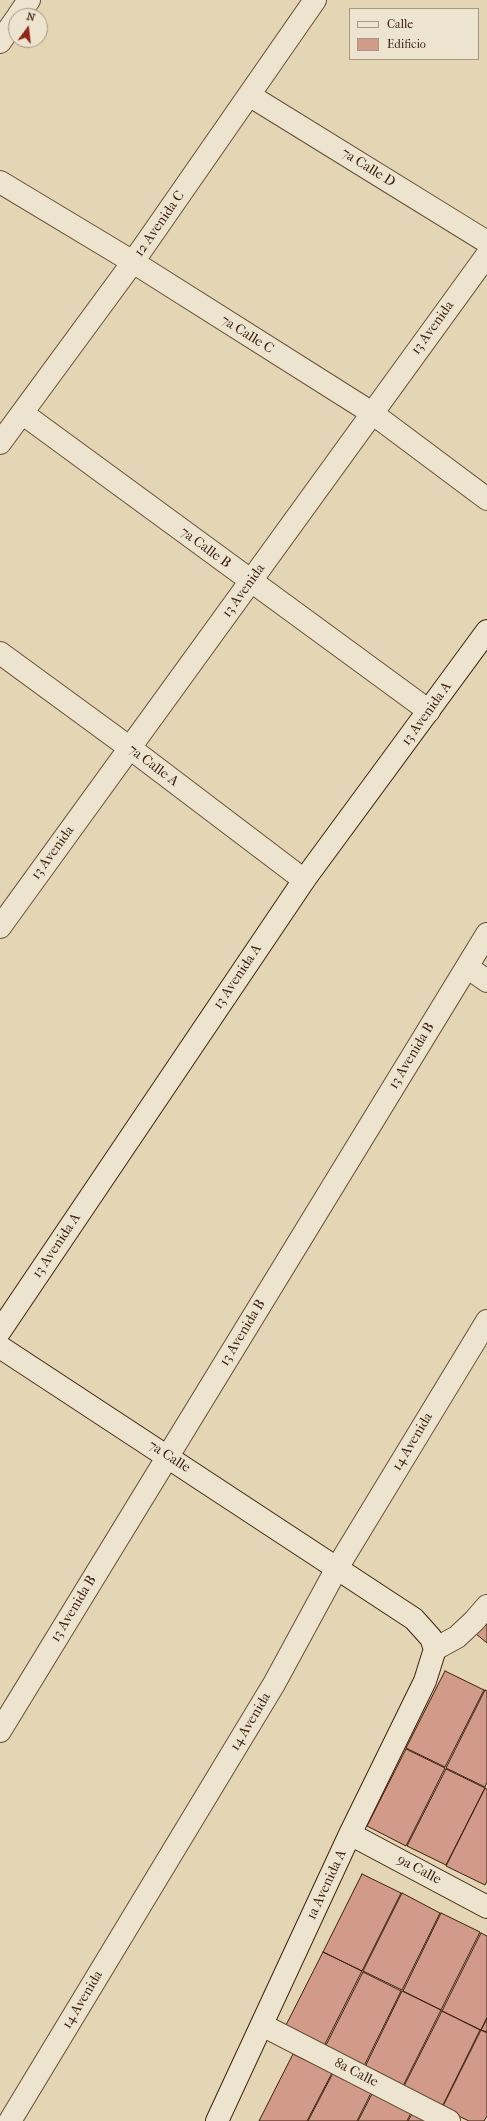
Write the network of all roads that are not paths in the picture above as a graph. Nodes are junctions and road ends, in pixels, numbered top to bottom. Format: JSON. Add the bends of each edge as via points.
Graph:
{"nodes":[{"id":1,"x":315,"y":0,"type":"edge"},
{"id":2,"x":8,"y":30,"type":"edge"},
{"id":3,"x":0,"y":42,"type":"edge"},
{"id":4,"x":249,"y":95,"type":"junction"},
{"id":5,"x":0,"y":182,"type":"edge"},
{"id":6,"x":487,"y":242,"type":"edge"},
{"id":7,"x":487,"y":255,"type":"edge"},
{"id":8,"x":133,"y":262,"type":"junction"},
{"id":9,"x":22,"y":413,"type":"junction"},
{"id":10,"x":372,"y":413,"type":"junction"},
{"id":11,"x":0,"y":444,"type":"edge"},
{"id":12,"x":487,"y":499,"type":"edge"},
{"id":13,"x":251,"y":582,"type":"junction"},
{"id":14,"x":487,"y":631,"type":"edge"},
{"id":15,"x":0,"y":653,"type":"edge"},
{"id":16,"x":429,"y":711,"type":"junction"},
{"id":17,"x":130,"y":748,"type":"junction"},
{"id":18,"x":304,"y":880,"type":"junction"},
{"id":19,"x":0,"y":927,"type":"edge"},
{"id":20,"x":487,"y":934,"type":"edge"},
{"id":21,"x":467,"y":966,"type":"junction"},
{"id":22,"x":487,"y":981,"type":"edge"},
{"id":23,"x":487,"y":1321,"type":"edge"},
{"id":24,"x":0,"y":1331,"type":"edge"},
{"id":25,"x":0,"y":1347,"type":"edge"},
{"id":26,"x":168,"y":1456,"type":"junction"},
{"id":27,"x":337,"y":1568,"type":"junction"},
{"id":28,"x":487,"y":1606,"type":"edge"},
{"id":29,"x":435,"y":1649,"type":"junction"},
{"id":30,"x":0,"y":1731,"type":"edge"},
{"id":31,"x":350,"y":1834,"type":"junction"},
{"id":32,"x":487,"y":1906,"type":"edge"},
{"id":33,"x":262,"y":2025,"type":"junction"},
{"id":34,"x":10,"y":2121,"type":"edge"},
{"id":35,"x":217,"y":2121,"type":"edge"},
{"id":36,"x":449,"y":2121,"type":"edge"}],
"edges":[{"from":1,"to":4,"type":"street","name":"12 Avenida C"},
{"from":2,"to":3,"type":"street"},
{"from":4,"to":6,"type":"street","name":"7a Calle D"},
{"from":4,"to":8,"type":"street","name":"12 Avenida C"},
{"from":5,"to":8,"type":"street","name":"7a Calle C"},
{"from":7,"to":10,"type":"street","name":"13 Avenida"},
{"from":8,"to":9,"type":"street","name":"12 Avenida C"},
{"from":8,"to":10,"type":"street","name":"7a Calle C"},
{"from":9,"to":11,"type":"street","name":"12 Avenida C"},
{"from":9,"to":13,"type":"street","name":"7a Calle B"},
{"from":10,"to":12,"type":"street","name":"7a Calle C"},
{"from":10,"to":13,"type":"street","name":"13 Avenida"},
{"from":13,"to":16,"type":"street","name":"7a Calle B"},
{"from":13,"to":17,"type":"street","name":"13 Avenida"},
{"from":14,"to":16,"type":"street","name":"13 Avenida A"},
{"from":15,"to":17,"type":"street","name":"7a Calle A"},
{"from":16,"to":18,"type":"street","name":"13 Avenida A"},
{"from":17,"to":18,"type":"street","name":"7a Calle A"},
{"from":17,"to":19,"type":"street","name":"13 Avenida"},
{"from":18,"to":24,"type":"street","name":"13 Avenida A"},
{"from":20,"to":21,"type":"street","name":"13 Avenida B"},
{"from":21,"to":22,"type":"street"},
{"from":21,"to":26,"type":"street","name":"13 Avenida B"},
{"from":23,"to":27,"type":"street","name":"14 Avenida"},
{"from":25,"to":26,"type":"street","name":"7a Calle"},
{"from":26,"to":27,"type":"street","name":"7a Calle"},
{"from":26,"to":30,"type":"street","name":"13 Avenida B"},
{"from":27,"to":29,"type":"street","via":[[414,1619],[426,1631]]},
{"from":27,"to":34,"type":"street","name":"14 Avenida","via":[[274,1684]]},
{"from":28,"to":29,"type":"street","via":[[474,1622]]},
{"from":29,"to":31,"type":"street","name":"1a Avenida A","via":[[425,1681]]},
{"from":31,"to":32,"type":"street","name":"9a Calle"},
{"from":31,"to":33,"type":"street","name":"1a Avenida A"},
{"from":33,"to":35,"type":"street","name":"1a Avenida A"},
{"from":33,"to":36,"type":"street","name":"8a Calle"}]}
